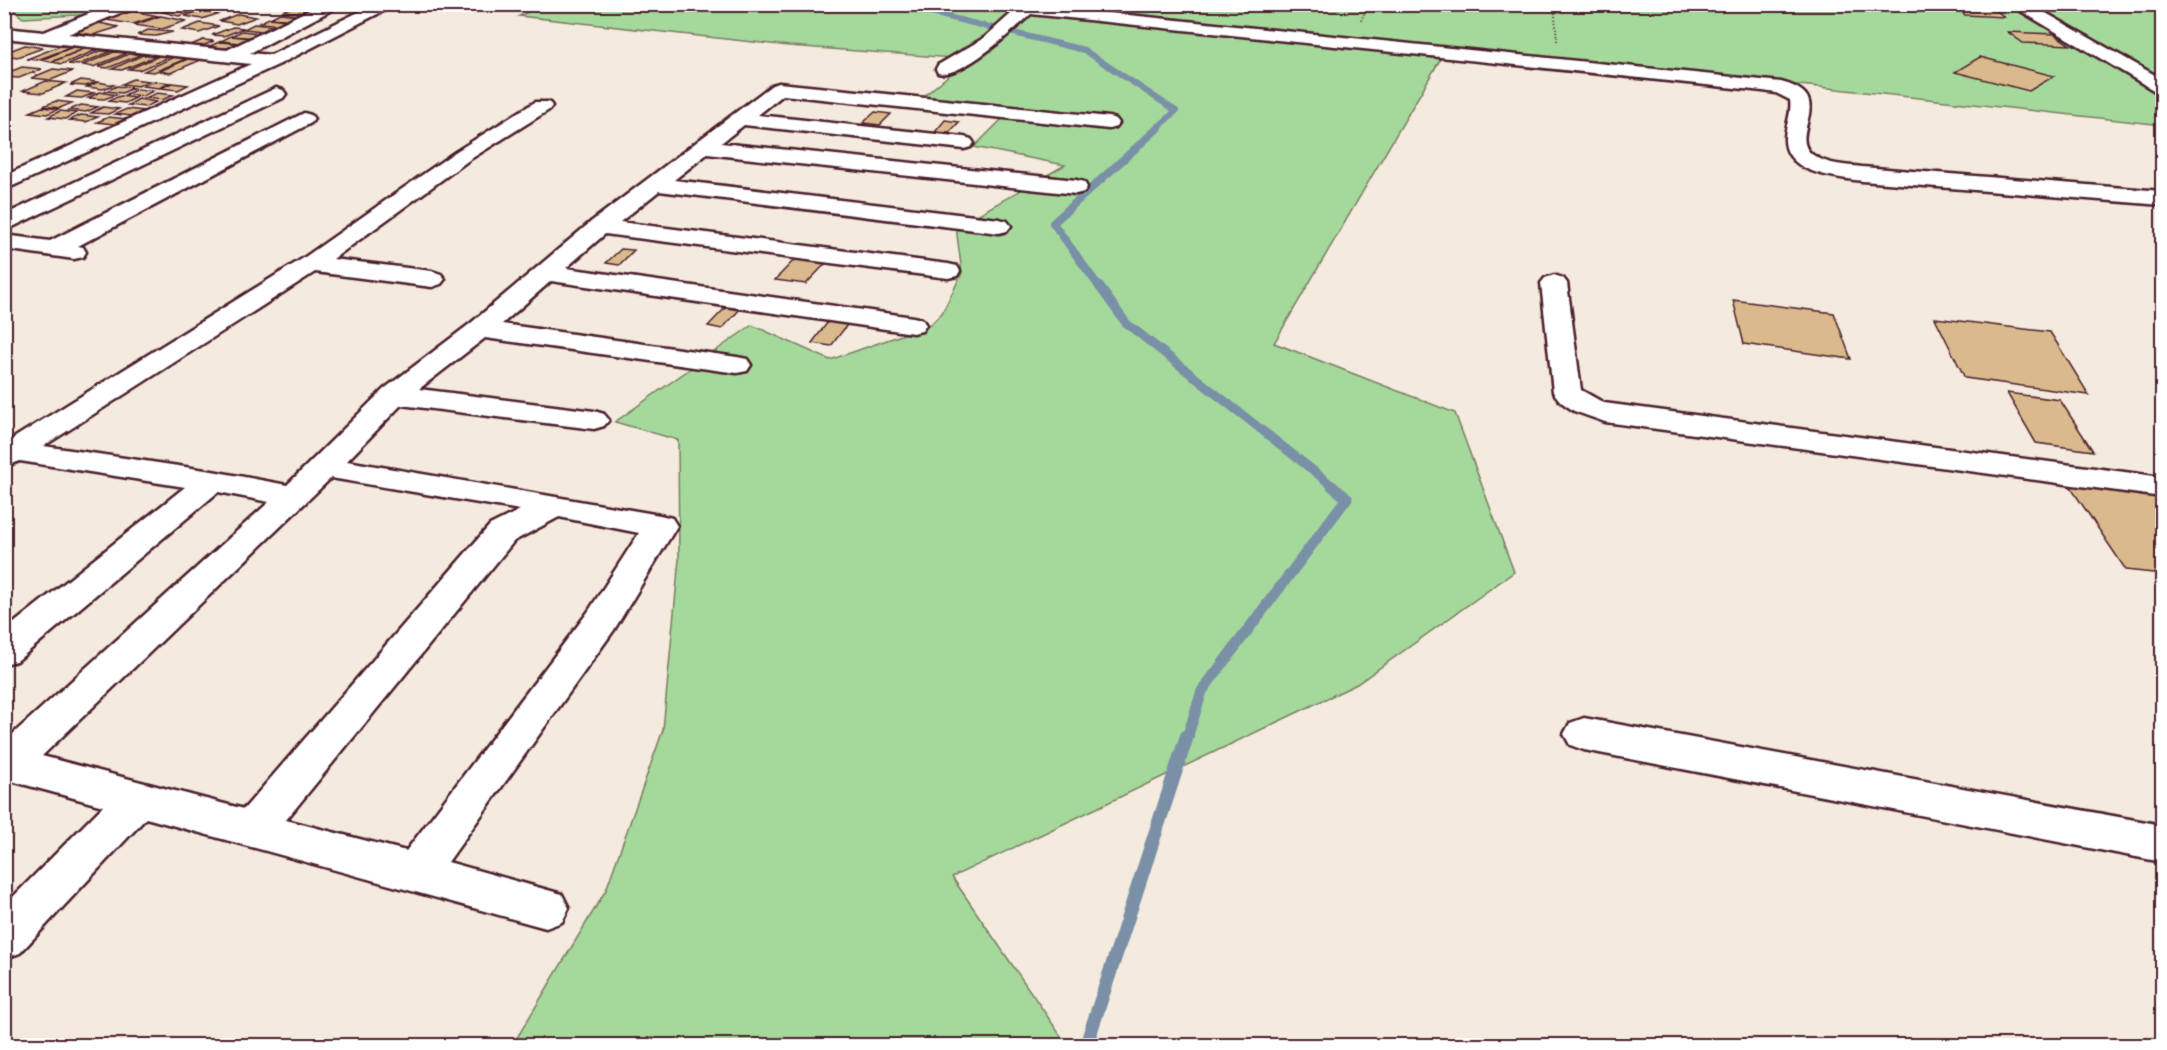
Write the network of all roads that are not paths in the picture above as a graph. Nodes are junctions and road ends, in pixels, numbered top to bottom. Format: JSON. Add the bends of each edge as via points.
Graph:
{"nodes":[{"id":1,"x":129,"y":4,"type":"edge"},
{"id":2,"x":335,"y":4,"type":"edge"},
{"id":3,"x":389,"y":4,"type":"edge"},
{"id":4,"x":2017,"y":4,"type":"edge"},
{"id":5,"x":1029,"y":7,"type":"edge"},
{"id":6,"x":4,"y":33,"type":"edge"},
{"id":7,"x":44,"y":38,"type":"junction"},
{"id":8,"x":4,"y":47,"type":"edge"},
{"id":9,"x":227,"y":56,"type":"junction"},
{"id":10,"x":274,"y":60,"type":"junction"},
{"id":11,"x":945,"y":69,"type":"dead end"},
{"id":12,"x":2163,"y":87,"type":"edge"},
{"id":13,"x":276,"y":94,"type":"dead end"},
{"id":14,"x":542,"y":106,"type":"dead end"},
{"id":15,"x":304,"y":118,"type":"dead end"},
{"id":16,"x":741,"y":119,"type":"junction"},
{"id":17,"x":1108,"y":123,"type":"dead end"},
{"id":18,"x":964,"y":143,"type":"dead end"},
{"id":19,"x":705,"y":147,"type":"junction"},
{"id":20,"x":4,"y":184,"type":"edge"},
{"id":21,"x":654,"y":184,"type":"junction"},
{"id":22,"x":1076,"y":187,"type":"dead end"},
{"id":23,"x":2163,"y":198,"type":"edge"},
{"id":24,"x":4,"y":224,"type":"edge"},
{"id":25,"x":600,"y":226,"type":"junction"},
{"id":26,"x":999,"y":226,"type":"dead end"},
{"id":27,"x":4,"y":242,"type":"edge"},
{"id":28,"x":54,"y":249,"type":"junction"},
{"id":29,"x":79,"y":253,"type":"dead end"},
{"id":30,"x":311,"y":264,"type":"junction"},
{"id":31,"x":948,"y":271,"type":"dead end"},
{"id":32,"x":548,"y":273,"type":"junction"},
{"id":33,"x":432,"y":279,"type":"dead end"},
{"id":34,"x":1554,"y":283,"type":"dead end"},
{"id":35,"x":913,"y":325,"type":"dead end"},
{"id":36,"x":480,"y":329,"type":"junction"},
{"id":37,"x":737,"y":365,"type":"dead end"},
{"id":38,"x":394,"y":395,"type":"junction"},
{"id":39,"x":594,"y":420,"type":"dead end"},
{"id":40,"x":9,"y":455,"type":"edge"},
{"id":41,"x":323,"y":467,"type":"junction"},
{"id":42,"x":212,"y":481,"type":"junction"},
{"id":43,"x":2163,"y":487,"type":"edge"},
{"id":44,"x":294,"y":497,"type":"junction"},
{"id":45,"x":555,"y":506,"type":"junction"},
{"id":46,"x":4,"y":651,"type":"edge"},
{"id":47,"x":1584,"y":734,"type":"dead end"},
{"id":48,"x":6,"y":762,"type":"edge"},
{"id":49,"x":138,"y":798,"type":"junction"},
{"id":50,"x":253,"y":829,"type":"junction"},
{"id":51,"x":2163,"y":844,"type":"edge"},
{"id":52,"x":415,"y":873,"type":"junction"},
{"id":53,"x":546,"y":908,"type":"dead end"},
{"id":54,"x":4,"y":938,"type":"edge"}],
"edges":[{"from":1,"to":7,"type":"street"},
{"from":2,"to":9,"type":"street"},
{"from":3,"to":10,"type":"street"},
{"from":4,"to":12,"type":"street"},
{"from":5,"to":11,"type":"street","via":[[990,42]]},
{"from":5,"to":23,"type":"street","via":[[1764,85],[1799,97],[1802,104],[1792,140],[1798,154],[1831,169]]},
{"from":6,"to":7,"type":"street"},
{"from":7,"to":8,"type":"street"},
{"from":7,"to":9,"type":"street"},
{"from":9,"to":10,"type":"street"},
{"from":10,"to":20,"type":"street"},
{"from":13,"to":24,"type":"street"},
{"from":14,"to":30,"type":"street","via":[[462,156]]},
{"from":15,"to":28,"type":"street"},
{"from":16,"to":17,"type":"street","via":[[779,89]]},
{"from":16,"to":18,"type":"street"},
{"from":16,"to":19,"type":"street"},
{"from":19,"to":21,"type":"street"},
{"from":19,"to":22,"type":"street"},
{"from":21,"to":25,"type":"street"},
{"from":21,"to":26,"type":"street"},
{"from":25,"to":31,"type":"street"},
{"from":25,"to":32,"type":"street"},
{"from":27,"to":28,"type":"street"},
{"from":28,"to":29,"type":"street"},
{"from":30,"to":33,"type":"street"},
{"from":30,"to":40,"type":"street"},
{"from":32,"to":35,"type":"street"},
{"from":32,"to":36,"type":"street"},
{"from":34,"to":43,"type":"street","via":[[1567,392],[1586,407]]},
{"from":36,"to":37,"type":"street"},
{"from":36,"to":38,"type":"street"},
{"from":38,"to":39,"type":"street"},
{"from":38,"to":41,"type":"street"},
{"from":40,"to":42,"type":"street"},
{"from":41,"to":44,"type":"street"},
{"from":41,"to":45,"type":"street"},
{"from":42,"to":44,"type":"street"},
{"from":42,"to":46,"type":"street"},
{"from":44,"to":48,"type":"street"},
{"from":45,"to":50,"type":"street","via":[[502,533]]},
{"from":45,"to":52,"type":"street","via":[[660,526],[601,621]]},
{"from":47,"to":51,"type":"street"},
{"from":48,"to":49,"type":"street"},
{"from":49,"to":50,"type":"street"},
{"from":49,"to":54,"type":"street"},
{"from":50,"to":52,"type":"street"},
{"from":52,"to":53,"type":"street"}]}
